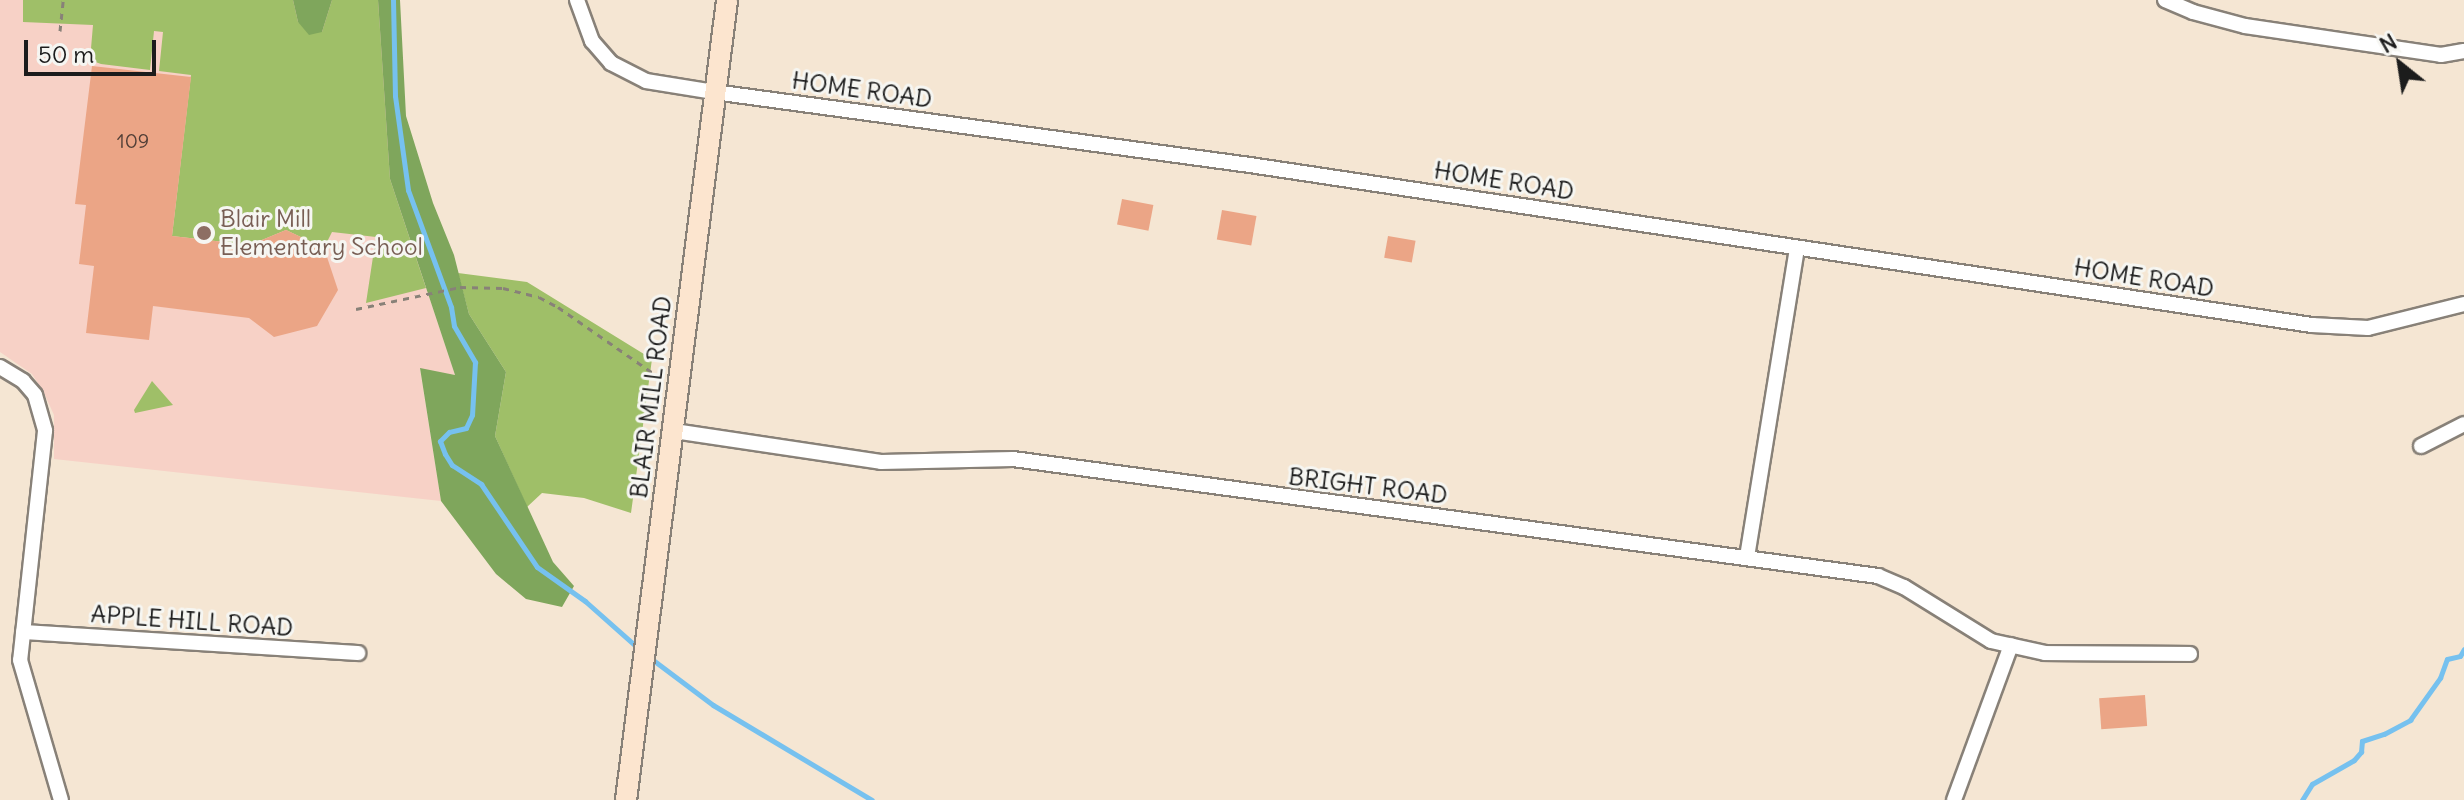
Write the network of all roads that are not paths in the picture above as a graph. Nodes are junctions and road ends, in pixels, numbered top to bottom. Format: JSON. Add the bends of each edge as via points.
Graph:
{"nodes":[{"id":1,"x":577,"y":0,"type":"edge"},
{"id":2,"x":727,"y":0,"type":"edge"},
{"id":3,"x":2165,"y":0,"type":"edge"},
{"id":4,"x":2464,"y":51,"type":"edge"},
{"id":5,"x":714,"y":92,"type":"junction"},
{"id":6,"x":1797,"y":248,"type":"junction"},
{"id":7,"x":2464,"y":304,"type":"edge"},
{"id":8,"x":7,"y":371,"type":"edge"},
{"id":9,"x":2464,"y":424,"type":"edge"},
{"id":10,"x":674,"y":431,"type":"junction"},
{"id":11,"x":2421,"y":446,"type":"dead end"},
{"id":12,"x":1747,"y":557,"type":"junction"},
{"id":13,"x":23,"y":632,"type":"junction"},
{"id":14,"x":2011,"y":645,"type":"junction"},
{"id":15,"x":358,"y":653,"type":"dead end"},
{"id":16,"x":2190,"y":654,"type":"dead end"},
{"id":17,"x":61,"y":800,"type":"edge"},
{"id":18,"x":626,"y":800,"type":"edge"},
{"id":19,"x":1954,"y":800,"type":"edge"}],
"edges":[{"from":1,"to":5,"type":"street","name":"HOME ROAD","via":[[592,41],[611,63],[646,81]]},
{"from":2,"to":5,"type":"main road","name":"BLAIR MILL ROAD"},
{"from":3,"to":4,"type":"street","via":[[2245,26],[2441,55]]},
{"from":5,"to":6,"type":"street","name":"HOME ROAD"},
{"from":5,"to":10,"type":"main road","name":"BLAIR MILL ROAD"},
{"from":6,"to":7,"type":"street","name":"HOME ROAD","via":[[2340,329],[2368,328]]},
{"from":6,"to":12,"type":"street"},
{"from":8,"to":13,"type":"street","via":[[35,395],[45,431]]},
{"from":9,"to":11,"type":"street"},
{"from":10,"to":12,"type":"street","name":"BRIGHT ROAD","via":[[881,462],[1013,459]]},
{"from":10,"to":18,"type":"main road","name":"BLAIR MILL ROAD"},
{"from":12,"to":14,"type":"street","name":"BRIGHT ROAD","via":[[1878,576],[1991,641]]},
{"from":13,"to":15,"type":"street","name":"APPLE HILL ROAD"},
{"from":13,"to":17,"type":"street","via":[[20,660]]},
{"from":14,"to":16,"type":"street","name":"BRIGHT ROAD","via":[[2045,653]]},
{"from":14,"to":19,"type":"street"}]}
